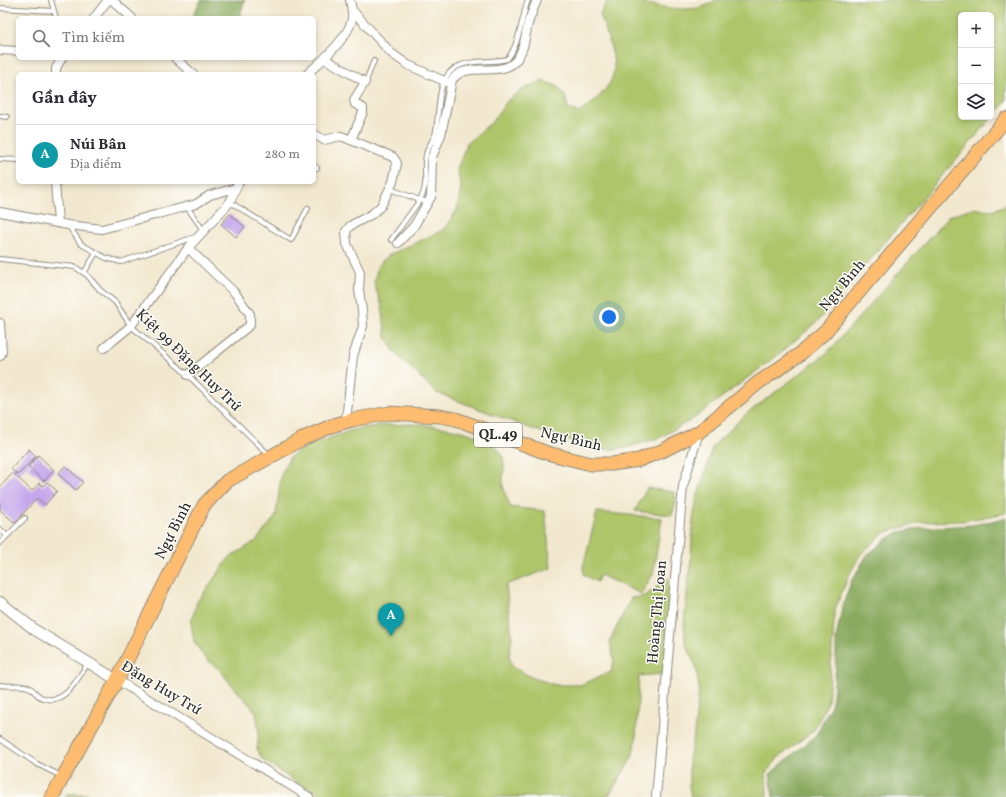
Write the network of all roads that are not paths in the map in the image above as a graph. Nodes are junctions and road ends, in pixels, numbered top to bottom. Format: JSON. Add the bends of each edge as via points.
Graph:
{"nodes":[{"id":1,"x":51,"y":0,"type":"edge"},
{"id":2,"x":108,"y":0,"type":"edge"},
{"id":3,"x":112,"y":0,"type":"edge"},
{"id":4,"x":350,"y":0,"type":"edge"},
{"id":5,"x":528,"y":0,"type":"edge"},
{"id":6,"x":537,"y":0,"type":"edge"},
{"id":7,"x":0,"y":8,"type":"edge"},
{"id":8,"x":352,"y":10,"type":"junction"},
{"id":9,"x":54,"y":11,"type":"junction"},
{"id":10,"x":55,"y":16,"type":"edge"},
{"id":11,"x":96,"y":16,"type":"edge"},
{"id":12,"x":130,"y":16,"type":"edge"},
{"id":13,"x":0,"y":50,"type":"edge"},
{"id":14,"x":16,"y":51,"type":"edge"},
{"id":15,"x":325,"y":59,"type":"junction"},
{"id":16,"x":61,"y":60,"type":"edge"},
{"id":17,"x":178,"y":60,"type":"edge"},
{"id":18,"x":374,"y":61,"type":"dead end"},
{"id":19,"x":56,"y":72,"type":"edge"},
{"id":20,"x":191,"y":72,"type":"edge"},
{"id":21,"x":309,"y":72,"type":"edge"},
{"id":22,"x":365,"y":82,"type":"junction"},
{"id":23,"x":447,"y":83,"type":"junction"},
{"id":24,"x":0,"y":116,"type":"edge"},
{"id":25,"x":7,"y":117,"type":"dead end"},
{"id":26,"x":1006,"y":119,"type":"edge"},
{"id":27,"x":316,"y":136,"type":"edge"},
{"id":28,"x":351,"y":140,"type":"junction"},
{"id":29,"x":0,"y":159,"type":"edge"},
{"id":30,"x":16,"y":160,"type":"edge"},
{"id":31,"x":55,"y":184,"type":"edge"},
{"id":32,"x":237,"y":185,"type":"edge"},
{"id":33,"x":390,"y":189,"type":"junction"},
{"id":34,"x":425,"y":201,"type":"junction"},
{"id":35,"x":230,"y":202,"type":"junction"},
{"id":36,"x":187,"y":206,"type":"junction"},
{"id":37,"x":308,"y":208,"type":"dead end"},
{"id":38,"x":0,"y":212,"type":"edge"},
{"id":39,"x":58,"y":223,"type":"junction"},
{"id":40,"x":68,"y":225,"type":"junction"},
{"id":41,"x":203,"y":230,"type":"junction"},
{"id":42,"x":196,"y":237,"type":"junction"},
{"id":43,"x":394,"y":241,"type":"dead end"},
{"id":44,"x":188,"y":248,"type":"junction"},
{"id":45,"x":96,"y":253,"type":"junction"},
{"id":46,"x":0,"y":259,"type":"edge"},
{"id":47,"x":84,"y":273,"type":"junction"},
{"id":48,"x":0,"y":323,"type":"edge"},
{"id":49,"x":131,"y":326,"type":"junction"},
{"id":50,"x":104,"y":348,"type":"dead end"},
{"id":51,"x":0,"y":356,"type":"edge"},
{"id":52,"x":188,"y":375,"type":"junction"},
{"id":53,"x":346,"y":422,"type":"junction"},
{"id":54,"x":699,"y":432,"type":"junction"},
{"id":55,"x":271,"y":456,"type":"junction"},
{"id":56,"x":25,"y":518,"type":"dead end"},
{"id":57,"x":0,"y":529,"type":"edge"},
{"id":58,"x":7,"y":536,"type":"junction"},
{"id":59,"x":0,"y":542,"type":"edge"},
{"id":60,"x":0,"y":602,"type":"edge"},
{"id":61,"x":89,"y":662,"type":"junction"},
{"id":62,"x":117,"y":680,"type":"junction"},
{"id":63,"x":0,"y":685,"type":"edge"},
{"id":64,"x":0,"y":739,"type":"edge"},
{"id":65,"x":64,"y":777,"type":"junction"},
{"id":66,"x":52,"y":797,"type":"edge"},
{"id":67,"x":309,"y":797,"type":"edge"},
{"id":68,"x":656,"y":797,"type":"edge"}],
"edges":[{"from":1,"to":9,"type":"lane"},
{"from":2,"to":11,"type":"street"},
{"from":3,"to":12,"type":"street"},
{"from":4,"to":8,"type":"street"},
{"from":5,"to":23,"type":"lane","via":[[513,52],[507,59],[459,65],[450,71]]},
{"from":6,"to":23,"type":"street","via":[[517,60],[504,67],[464,71]]},
{"from":7,"to":9,"type":"lane"},
{"from":8,"to":15,"type":"street","via":[[352,20],[342,38]]},
{"from":8,"to":23,"type":"street","via":[[391,53],[408,65]]},
{"from":9,"to":10,"type":"lane"},
{"from":13,"to":14,"type":"street"},
{"from":15,"to":21,"type":"street"},
{"from":15,"to":22,"type":"street"},
{"from":16,"to":19,"type":"street"},
{"from":17,"to":20,"type":"street"},
{"from":18,"to":22,"type":"lane"},
{"from":22,"to":28,"type":"street","via":[[354,100],[363,110]]},
{"from":23,"to":34,"type":"street","via":[[441,135],[432,157],[432,190]]},
{"from":24,"to":25,"type":"lane"},
{"from":26,"to":54,"type":"highway","name":"Ngự Bình","number":"QL.49","via":[[825,332]]},
{"from":27,"to":28,"type":"street","via":[[322,140],[341,136]]},
{"from":28,"to":33,"type":"street","via":[[396,160]]},
{"from":29,"to":30,"type":"lane"},
{"from":31,"to":39,"type":"street"},
{"from":32,"to":35,"type":"street"},
{"from":32,"to":36,"type":"street"},
{"from":33,"to":34,"type":"lane"},
{"from":33,"to":53,"type":"street","via":[[381,206],[372,214],[355,222],[346,231],[347,244],[360,272],[362,310],[362,326],[353,356]]},
{"from":34,"to":43,"type":"street","via":[[414,226]]},
{"from":35,"to":37,"type":"lane","via":[[291,240]]},
{"from":35,"to":41,"type":"street"},
{"from":36,"to":40,"type":"street","via":[[102,229]]},
{"from":36,"to":41,"type":"lane"},
{"from":38,"to":39,"type":"street"},
{"from":39,"to":40,"type":"street"},
{"from":40,"to":45,"type":"lane","via":[[81,244]]},
{"from":41,"to":42,"type":"street"},
{"from":42,"to":44,"type":"street"},
{"from":42,"to":45,"type":"lane","via":[[121,262]]},
{"from":44,"to":49,"type":"street"},
{"from":44,"to":52,"type":"street","via":[[234,293],[250,314],[250,325]]},
{"from":45,"to":47,"type":"lane"},
{"from":46,"to":47,"type":"lane","name":"Kiệt 99 Đặng Huy Trứ","via":[[75,267]]},
{"from":47,"to":49,"type":"lane","name":"Kiệt 99 Đặng Huy Trứ","via":[[115,302]]},
{"from":48,"to":51,"type":"street"},
{"from":49,"to":50,"type":"street"},
{"from":49,"to":52,"type":"lane","name":"Kiệt 99 Đặng Huy Trứ"},
{"from":52,"to":55,"type":"lane","name":"Kiệt 99 Đặng Huy Trứ"},
{"from":53,"to":54,"type":"highway","name":"Ngự Bình","number":"QL.49","via":[[389,413],[440,416],[456,419],[546,453],[591,464],[639,460]]},
{"from":53,"to":55,"type":"highway","name":"Ngự Bình","number":"QL.49","via":[[304,438]]},
{"from":54,"to":68,"type":"street","name":"Hoàng Thị Loan","via":[[683,486]]},
{"from":55,"to":62,"type":"highway","name":"Ngự Bình","number":"QL.49","via":[[227,481],[204,505]]},
{"from":56,"to":58,"type":"lane"},
{"from":57,"to":58,"type":"lane"},
{"from":58,"to":59,"type":"lane"},
{"from":60,"to":61,"type":"street","name":"Đặng Huy Trứ","via":[[35,630]]},
{"from":61,"to":62,"type":"street","name":"Đặng Huy Trứ"},
{"from":61,"to":63,"type":"lane","via":[[64,696],[54,699],[38,696],[26,686]]},
{"from":62,"to":65,"type":"highway","name":"Ngự Bình","number":"QL.49"},
{"from":62,"to":67,"type":"street","name":"Đặng Huy Trứ"},
{"from":64,"to":65,"type":"lane","via":[[37,764]]},
{"from":65,"to":66,"type":"highway","name":"Ngự Bình","number":"QL.49"}]}
